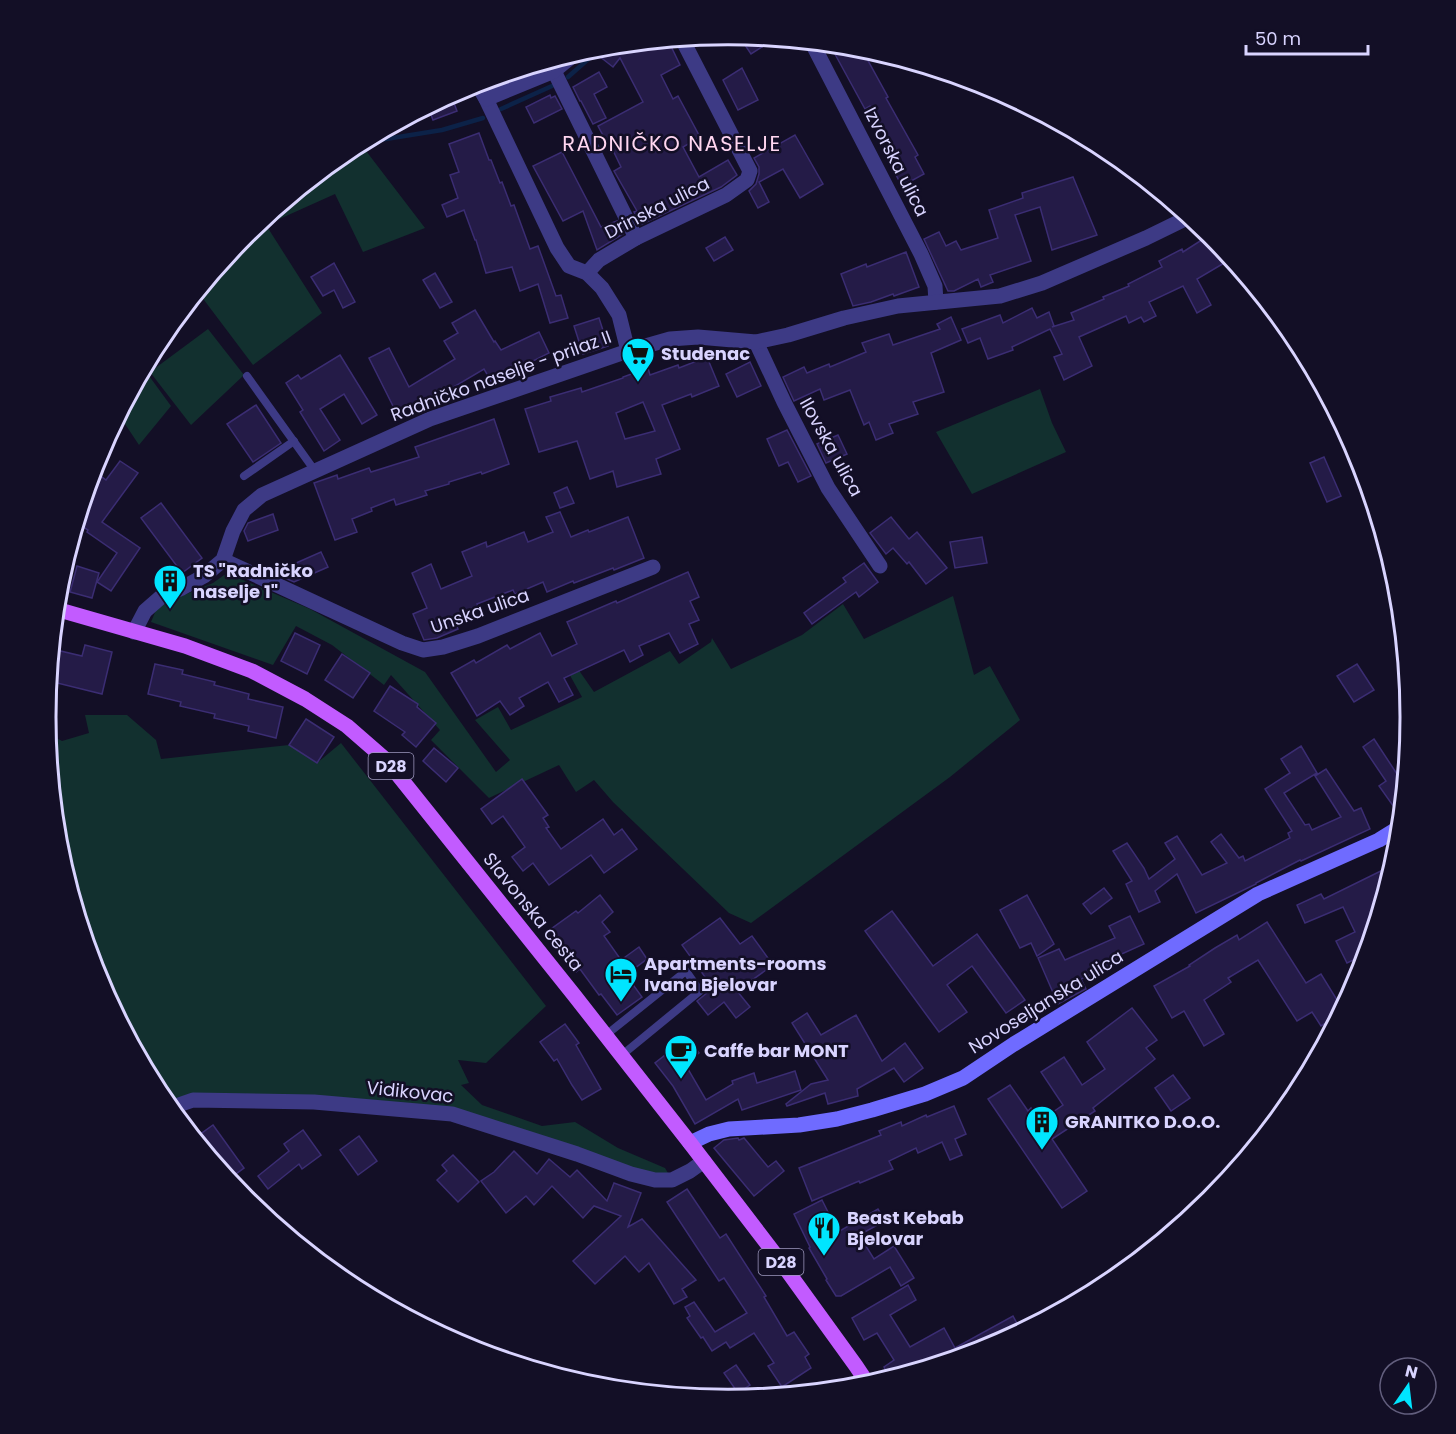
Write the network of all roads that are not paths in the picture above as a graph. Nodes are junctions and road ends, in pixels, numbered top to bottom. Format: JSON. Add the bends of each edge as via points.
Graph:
{"nodes":[{"id":1,"x":686,"y":46,"type":"edge"},
{"id":2,"x":816,"y":51,"type":"edge"},
{"id":3,"x":559,"y":67,"type":"edge"},
{"id":4,"x":554,"y":71,"type":"junction"},
{"id":5,"x":482,"y":92,"type":"edge"},
{"id":6,"x":486,"y":99,"type":"junction"},
{"id":7,"x":1181,"y":221,"type":"edge"},
{"id":8,"x":636,"y":238,"type":"junction"},
{"id":9,"x":587,"y":273,"type":"junction"},
{"id":10,"x":936,"y":302,"type":"junction"},
{"id":11,"x":756,"y":342,"type":"junction"},
{"id":12,"x":628,"y":351,"type":"junction"},
{"id":13,"x":247,"y":376,"type":"dead end"},
{"id":14,"x":294,"y":441,"type":"junction"},
{"id":15,"x":315,"y":471,"type":"junction"},
{"id":16,"x":244,"y":476,"type":"dead end"},
{"id":17,"x":223,"y":560,"type":"junction"},
{"id":18,"x":880,"y":566,"type":"dead end"},
{"id":19,"x":653,"y":567,"type":"dead end"},
{"id":20,"x":65,"y":612,"type":"edge"},
{"id":21,"x":134,"y":632,"type":"junction"},
{"id":22,"x":1389,"y":834,"type":"edge"},
{"id":23,"x":606,"y":1035,"type":"junction"},
{"id":24,"x":622,"y":1055,"type":"junction"},
{"id":25,"x":180,"y":1105,"type":"edge"},
{"id":26,"x":690,"y":1143,"type":"junction"},
{"id":27,"x":704,"y":1161,"type":"junction"},
{"id":28,"x":862,"y":1375,"type":"edge"}],
"edges":[{"from":1,"to":8,"type":"street","name":"Drinska ulica","via":[[750,171],[747,180],[726,195]]},
{"from":2,"to":10,"type":"street","name":"Izvorska ulica","via":[[921,254],[935,286]]},
{"from":3,"to":4,"type":"street"},
{"from":4,"to":6,"type":"street"},
{"from":4,"to":8,"type":"street"},
{"from":5,"to":6,"type":"street"},
{"from":6,"to":9,"type":"street","via":[[557,248],[569,266]]},
{"from":7,"to":10,"type":"street","name":"Radničko naselje - prilaz II","via":[[1042,283],[1000,296]]},
{"from":8,"to":9,"type":"street","name":"Drinska ulica","via":[[599,260]]},
{"from":9,"to":12,"type":"street","via":[[619,315]]},
{"from":10,"to":11,"type":"street","name":"Radničko naselje - prilaz II","via":[[844,318]]},
{"from":11,"to":12,"type":"street","name":"Radničko naselje - prilaz II","via":[[698,337],[670,339]]},
{"from":11,"to":18,"type":"street","name":"Ilovska ulica","via":[[828,488]]},
{"from":12,"to":15,"type":"street","name":"Radničko naselje - prilaz II","via":[[430,419]]},
{"from":13,"to":14,"type":"lane"},
{"from":14,"to":15,"type":"lane"},
{"from":14,"to":16,"type":"lane"},
{"from":15,"to":17,"type":"street","name":"Radničko naselje - prilaz II","via":[[262,495],[244,510]]},
{"from":17,"to":19,"type":"street","name":"Unska ulica","via":[[423,650],[478,636]]},
{"from":17,"to":21,"type":"street","via":[[204,576],[161,597],[145,611]]},
{"from":20,"to":21,"type":"main road","name":"Slavonska cesta","number":"D28"},
{"from":21,"to":23,"type":"main road","name":"Slavonska cesta","number":"D28","via":[[252,671],[305,699],[355,733],[386,760]]},
{"from":22,"to":26,"type":"main road","name":"Novoseljanska ulica","via":[[1258,894],[963,1078],[837,1119],[729,1129]]},
{"from":23,"to":24,"type":"main road","name":"Slavonska cesta","number":"D28"},
{"from":23,"to":24,"type":"lane","via":[[686,971],[700,991]]},
{"from":24,"to":26,"type":"main road","name":"Slavonska cesta","number":"D28"},
{"from":25,"to":27,"type":"street","name":"Vidikovac","via":[[193,1100],[314,1102],[452,1114],[655,1180],[672,1180]]},
{"from":26,"to":27,"type":"main road","name":"Slavonska cesta","number":"D28"},
{"from":27,"to":28,"type":"main road","name":"Slavonska cesta","number":"D28"}]}
